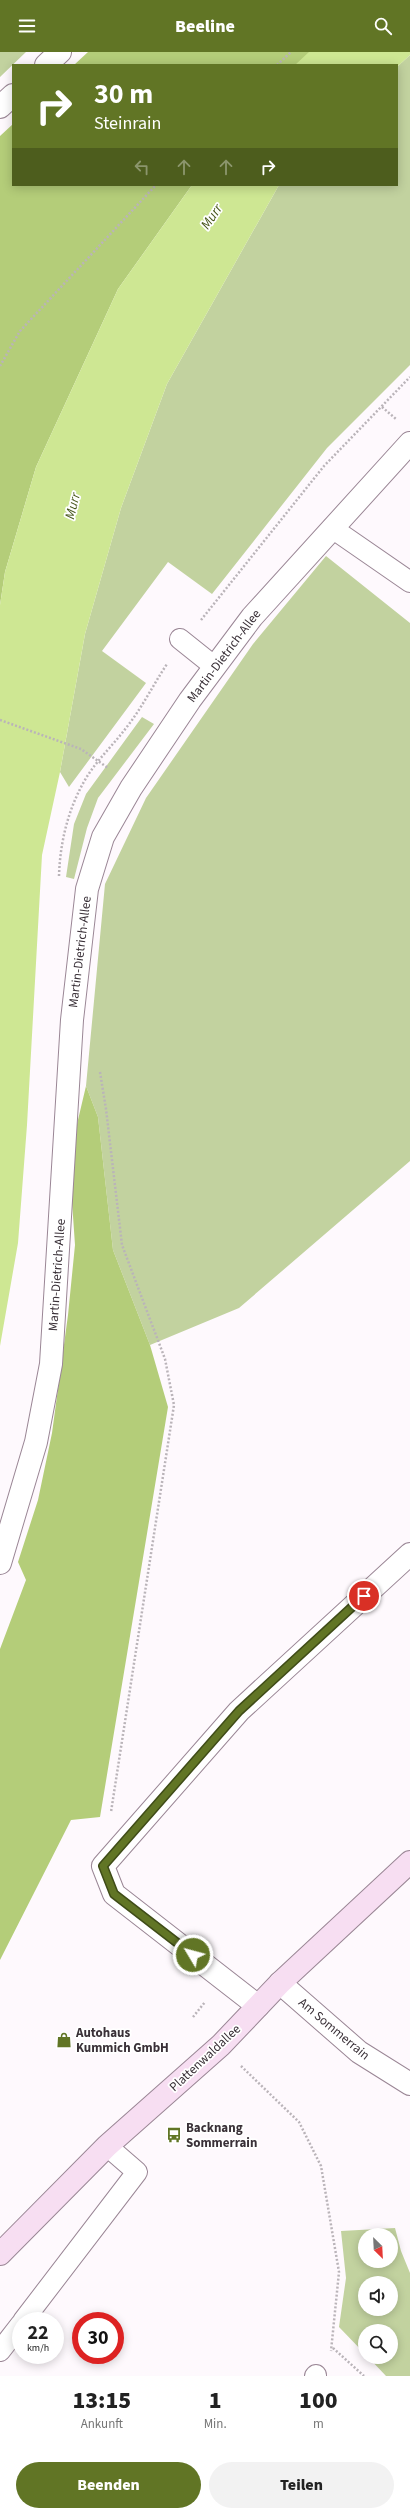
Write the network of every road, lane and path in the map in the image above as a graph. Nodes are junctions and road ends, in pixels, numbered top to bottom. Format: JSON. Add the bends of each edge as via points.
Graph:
{"nodes":[{"id":1,"x":60,"y":52,"type":"edge"},
{"id":2,"x":291,"y":52,"type":"edge"},
{"id":3,"x":47,"y":64,"type":"edge"},
{"id":4,"x":278,"y":64,"type":"edge"},
{"id":5,"x":12,"y":96,"type":"edge"},
{"id":6,"x":0,"y":107,"type":"edge"},
{"id":7,"x":155,"y":186,"type":"edge"},
{"id":8,"x":0,"y":366,"type":"edge"},
{"id":9,"x":410,"y":377,"type":"edge"},
{"id":10,"x":410,"y":442,"type":"edge"},
{"id":11,"x":332,"y":528,"type":"junction"},
{"id":12,"x":410,"y":582,"type":"edge"},
{"id":13,"x":182,"y":640,"type":"junction"},
{"id":14,"x":215,"y":666,"type":"junction"},
{"id":15,"x":0,"y":720,"type":"edge"},
{"id":16,"x":99,"y":761,"type":"junction"},
{"id":17,"x":59,"y":877,"type":"dead end"},
{"id":18,"x":98,"y":1064,"type":"dead end"},
{"id":19,"x":410,"y":1554,"type":"edge"},
{"id":20,"x":0,"y":1563,"type":"edge"},
{"id":21,"x":110,"y":1819,"type":"dead end"},
{"id":22,"x":410,"y":1862,"type":"edge"},
{"id":23,"x":280,"y":1983,"type":"junction"},
{"id":24,"x":258,"y":2006,"type":"junction"},
{"id":25,"x":241,"y":2066,"type":"dead end"},
{"id":26,"x":410,"y":2084,"type":"edge"},
{"id":27,"x":107,"y":2146,"type":"junction"},
{"id":28,"x":0,"y":2254,"type":"edge"},
{"id":29,"x":30,"y":2312,"type":"edge"},
{"id":30,"x":12,"y":2336,"type":"edge"},
{"id":31,"x":333,"y":2348,"type":"junction"},
{"id":32,"x":0,"y":2351,"type":"edge"},
{"id":33,"x":315,"y":2376,"type":"edge"},
{"id":34,"x":364,"y":2376,"type":"edge"}],
"edges":[{"from":1,"to":3,"type":"street"},
{"from":2,"to":4,"type":"path"},
{"from":5,"to":6,"type":"street"},
{"from":7,"to":8,"type":"path","via":[[20,331]]},
{"from":9,"to":13,"type":"path","via":[[324,466]]},
{"from":10,"to":11,"type":"street","name":"Martin-Dietrich-Allee"},
{"from":11,"to":12,"type":"lane"},
{"from":11,"to":14,"type":"street","name":"Martin-Dietrich-Allee","via":[[252,617]]},
{"from":13,"to":14,"type":"lane"},
{"from":13,"to":16,"type":"path","via":[[127,727]]},
{"from":14,"to":20,"type":"street","name":"Martin-Dietrich-Allee","via":[[131,788],[103,837],[88,889],[72,1020],[51,1364],[36,1442]]},
{"from":15,"to":16,"type":"path","via":[[81,749]]},
{"from":16,"to":17,"type":"path","via":[[88,775],[72,806],[60,854]]},
{"from":18,"to":21,"type":"path","via":[[106,1109],[122,1245],[165,1359],[174,1405]]},
{"from":19,"to":24,"type":"street","via":[[239,1711],[103,1866],[114,1894]]},
{"from":22,"to":23,"type":"street","name":"Plattenwaldallee"},
{"from":23,"to":24,"type":"street","name":"Plattenwaldallee"},
{"from":23,"to":26,"type":"street","name":"Am Sommerrain","via":[[359,2052]]},
{"from":24,"to":27,"type":"street","name":"Plattenwaldallee","via":[[220,2045]]},
{"from":25,"to":31,"type":"path","via":[[299,2122],[321,2166],[339,2272]]},
{"from":27,"to":28,"type":"street","name":"Plattenwaldallee"},
{"from":27,"to":29,"type":"lane","via":[[137,2172]]},
{"from":30,"to":32,"type":"lane"},
{"from":31,"to":33,"type":"path"},
{"from":31,"to":34,"type":"path"}]}
